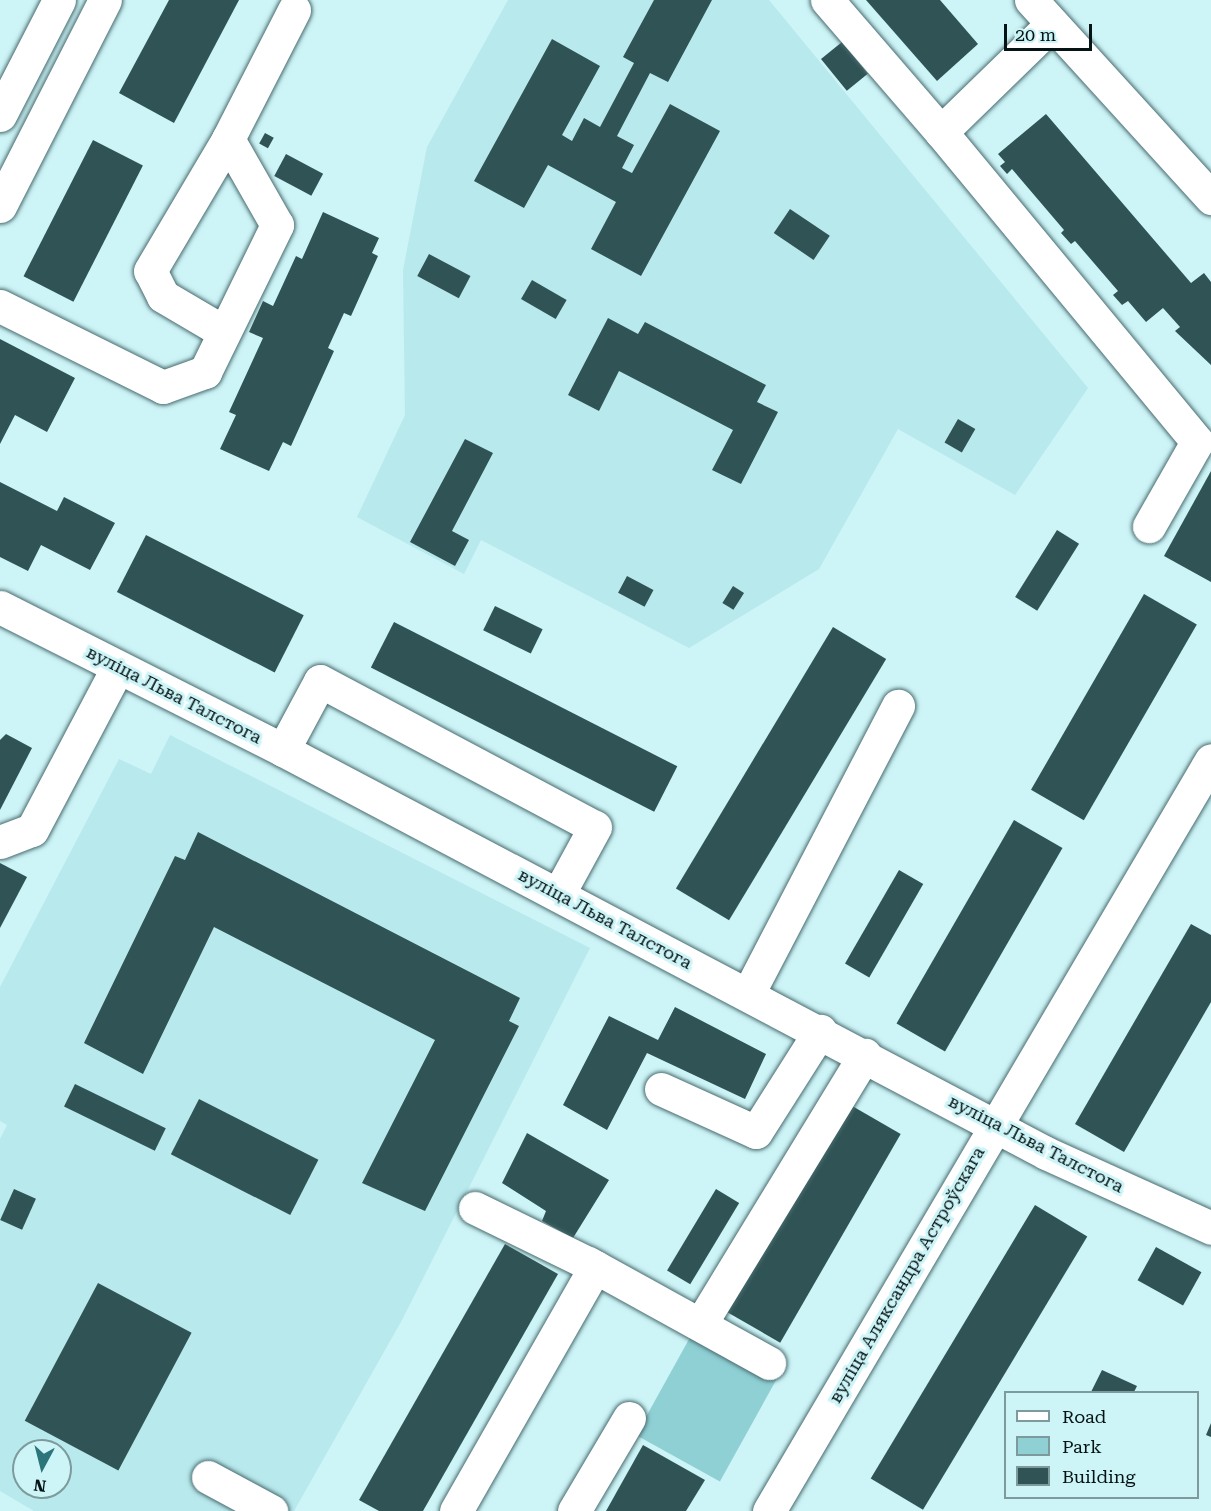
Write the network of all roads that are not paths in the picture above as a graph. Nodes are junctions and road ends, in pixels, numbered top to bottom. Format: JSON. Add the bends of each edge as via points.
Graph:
{"nodes":[{"id":1,"x":59,"y":0,"type":"edge"},
{"id":2,"x":105,"y":0,"type":"edge"},
{"id":3,"x":826,"y":0,"type":"edge"},
{"id":4,"x":294,"y":10,"type":"dead end"},
{"id":5,"x":1041,"y":12,"type":"edge"},
{"id":6,"x":0,"y":115,"type":"edge"},
{"id":7,"x":941,"y":132,"type":"junction"},
{"id":8,"x":228,"y":139,"type":"junction"},
{"id":9,"x":1211,"y":198,"type":"edge"},
{"id":10,"x":0,"y":206,"type":"edge"},
{"id":11,"x":0,"y":306,"type":"edge"},
{"id":12,"x":224,"y":332,"type":"junction"},
{"id":13,"x":1149,"y":526,"type":"dead end"},
{"id":14,"x":0,"y":608,"type":"edge"},
{"id":15,"x":118,"y":667,"type":"junction"},
{"id":16,"x":898,"y":706,"type":"dead end"},
{"id":17,"x":283,"y":750,"type":"junction"},
{"id":18,"x":1211,"y":760,"type":"edge"},
{"id":19,"x":0,"y":843,"type":"edge"},
{"id":20,"x":558,"y":895,"type":"junction"},
{"id":21,"x":748,"y":994,"type":"junction"},
{"id":22,"x":820,"y":1031,"type":"junction"},
{"id":23,"x":865,"y":1055,"type":"junction"},
{"id":24,"x":661,"y":1089,"type":"dead end"},
{"id":25,"x":995,"y":1125,"type":"junction"},
{"id":26,"x":475,"y":1208,"type":"dead end"},
{"id":27,"x":1211,"y":1228,"type":"edge"},
{"id":28,"x":595,"y":1267,"type":"junction"},
{"id":29,"x":706,"y":1315,"type":"dead end"},
{"id":30,"x":769,"y":1363,"type":"dead end"},
{"id":31,"x":628,"y":1418,"type":"dead end"},
{"id":32,"x":208,"y":1477,"type":"dead end"},
{"id":33,"x":272,"y":1511,"type":"edge"},
{"id":34,"x":456,"y":1511,"type":"edge"},
{"id":35,"x":574,"y":1511,"type":"edge"},
{"id":36,"x":769,"y":1511,"type":"edge"}],
"edges":[{"from":1,"to":6,"type":"street"},
{"from":2,"to":10,"type":"street"},
{"from":3,"to":7,"type":"street"},
{"from":4,"to":8,"type":"street"},
{"from":5,"to":7,"type":"street"},
{"from":5,"to":9,"type":"street"},
{"from":7,"to":13,"type":"street","via":[[1197,442]]},
{"from":8,"to":12,"type":"street","via":[[277,225]]},
{"from":8,"to":12,"type":"street","via":[[150,271],[163,296]]},
{"from":11,"to":12,"type":"street","via":[[163,387],[205,372]]},
{"from":14,"to":15,"type":"street","name":"вуліца Льва Талстога"},
{"from":15,"to":17,"type":"street","name":"вуліца Льва Талстога"},
{"from":15,"to":19,"type":"street","via":[[32,830]]},
{"from":16,"to":21,"type":"street"},
{"from":17,"to":20,"type":"street","name":"вуліца Льва Талстога"},
{"from":17,"to":20,"type":"street","via":[[320,681],[595,827]]},
{"from":18,"to":25,"type":"street","name":"вуліца Аляксандра Астроўскага"},
{"from":20,"to":21,"type":"street","name":"вуліца Льва Талстога"},
{"from":21,"to":22,"type":"street","name":"вуліца Льва Талстога"},
{"from":22,"to":23,"type":"street","name":"вуліца Льва Талстога"},
{"from":22,"to":24,"type":"street","via":[[756,1132]]},
{"from":23,"to":25,"type":"street","name":"вуліца Льва Талстога"},
{"from":23,"to":29,"type":"street"},
{"from":25,"to":27,"type":"street","name":"вуліца Льва Талстога","via":[[1046,1153]]},
{"from":25,"to":36,"type":"street","name":"вуліца Аляксандра Астроўскага"},
{"from":26,"to":28,"type":"street"},
{"from":28,"to":30,"type":"street"},
{"from":28,"to":34,"type":"street"},
{"from":31,"to":35,"type":"street"},
{"from":32,"to":33,"type":"street"}]}
